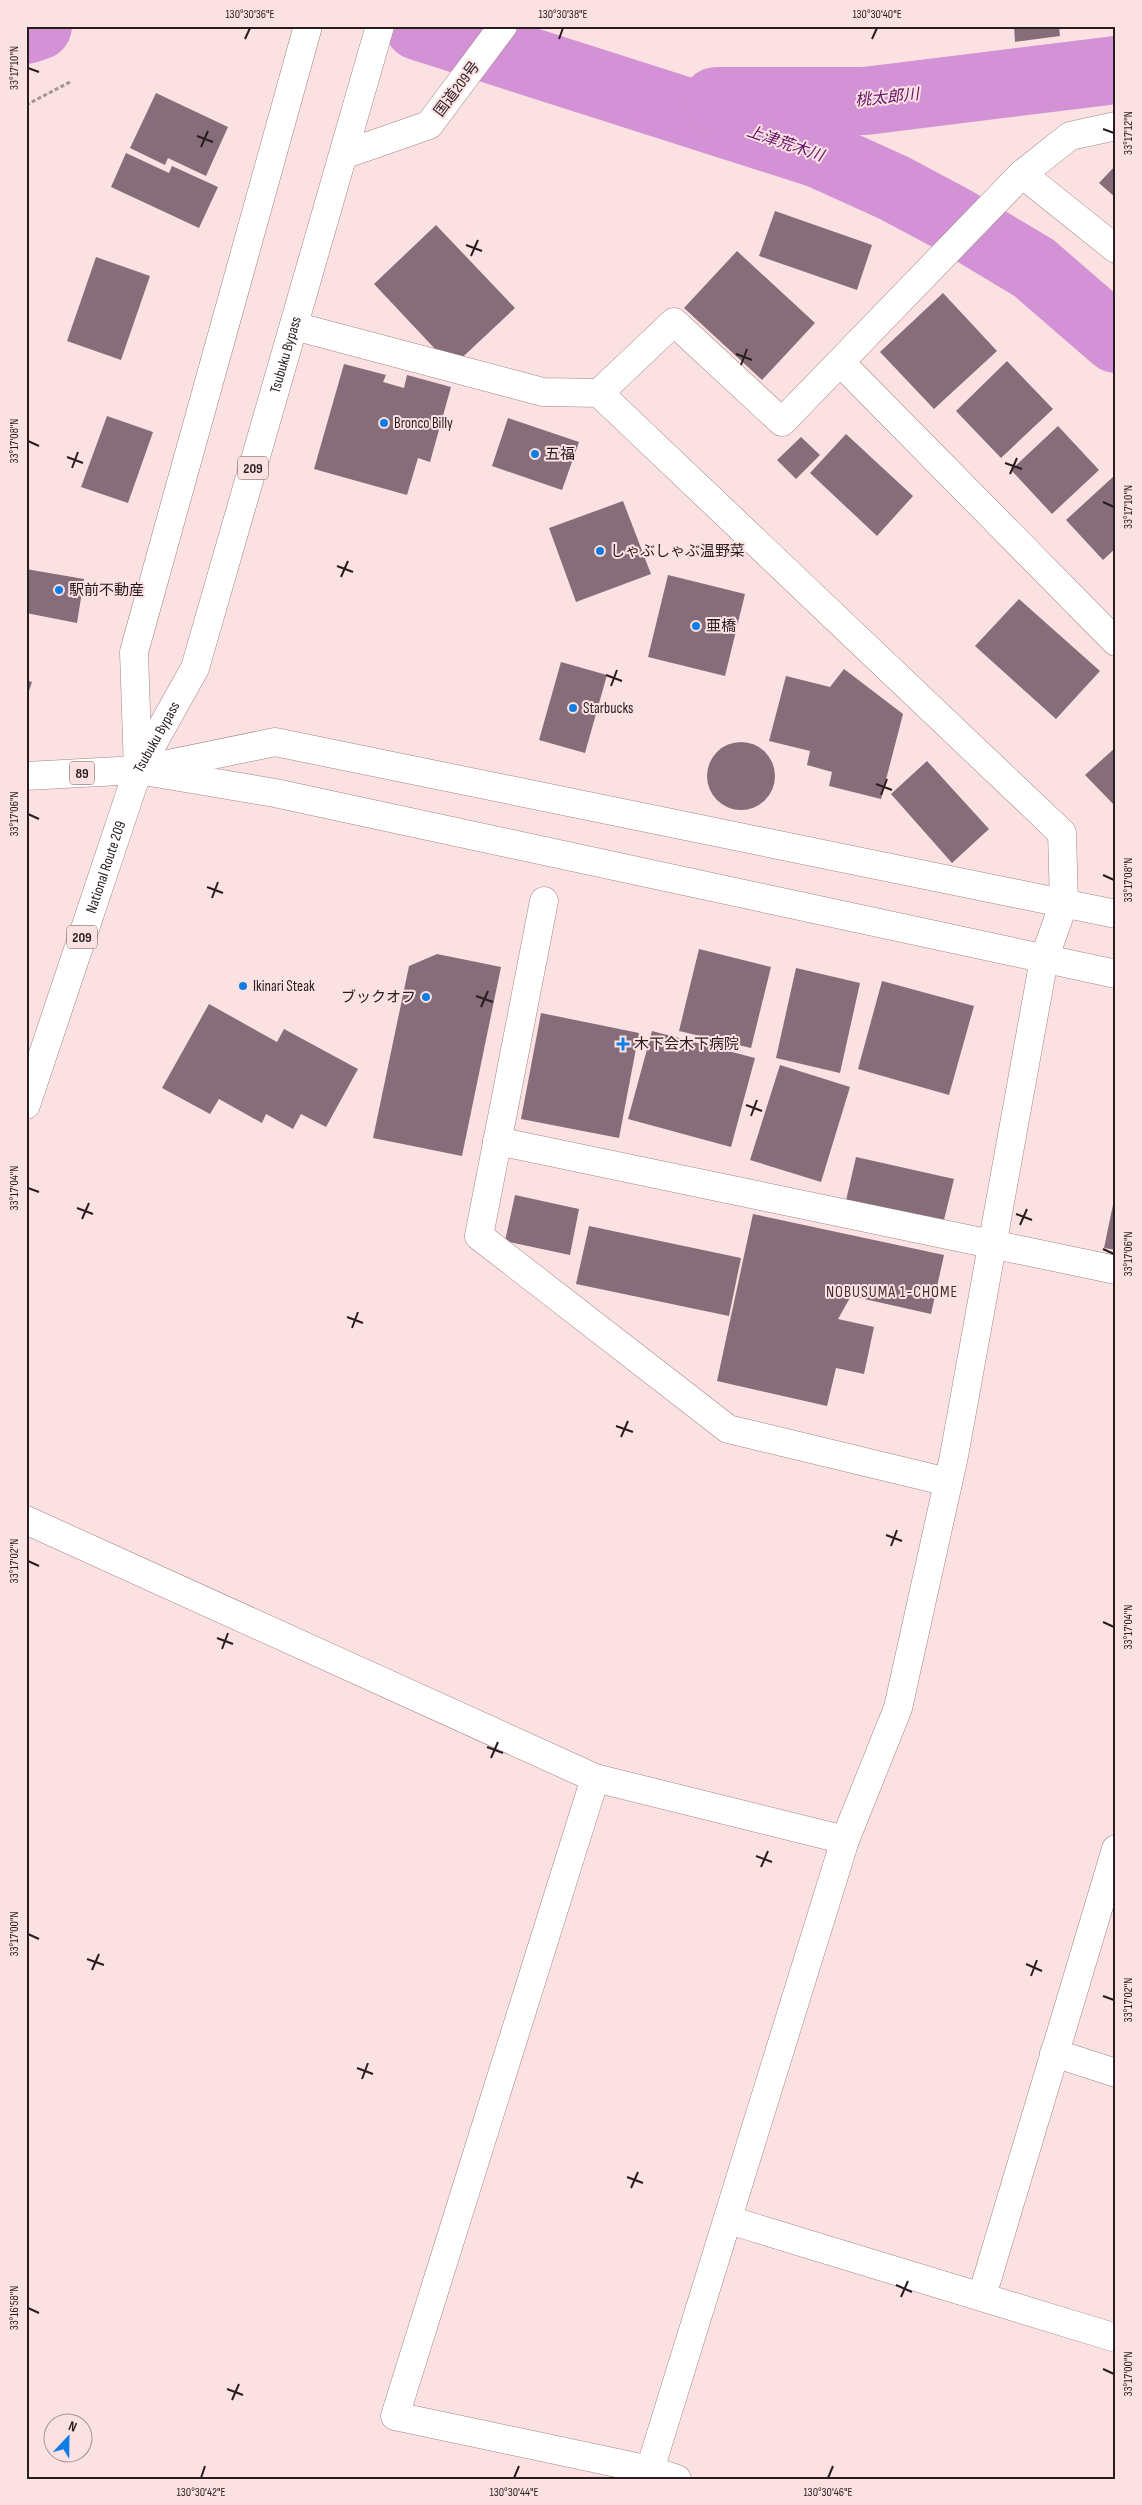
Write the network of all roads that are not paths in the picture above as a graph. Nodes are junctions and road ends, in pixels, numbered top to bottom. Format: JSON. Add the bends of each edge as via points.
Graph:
{"nodes":[{"id":1,"x":308,"y":26,"type":"edge"},
{"id":2,"x":380,"y":26,"type":"edge"},
{"id":3,"x":503,"y":26,"type":"edge"},
{"id":4,"x":1116,"y":126,"type":"edge"},
{"id":5,"x":343,"y":155,"type":"junction"},
{"id":6,"x":1022,"y":174,"type":"junction"},
{"id":7,"x":1116,"y":248,"type":"edge"},
{"id":8,"x":294,"y":326,"type":"junction"},
{"id":9,"x":840,"y":362,"type":"junction"},
{"id":10,"x":599,"y":393,"type":"junction"},
{"id":11,"x":1116,"y":642,"type":"edge"},
{"id":12,"x":138,"y":770,"type":"junction"},
{"id":13,"x":26,"y":776,"type":"edge"},
{"id":14,"x":544,"y":901,"type":"dead end"},
{"id":15,"x":1064,"y":903,"type":"junction"},
{"id":16,"x":1116,"y":914,"type":"edge"},
{"id":17,"x":1044,"y":959,"type":"junction"},
{"id":18,"x":1116,"y":974,"type":"edge"},
{"id":19,"x":26,"y":1105,"type":"edge"},
{"id":20,"x":497,"y":1141,"type":"junction"},
{"id":21,"x":993,"y":1243,"type":"junction"},
{"id":22,"x":1116,"y":1270,"type":"edge"},
{"id":23,"x":948,"y":1482,"type":"junction"},
{"id":24,"x":26,"y":1520,"type":"edge"},
{"id":25,"x":596,"y":1778,"type":"junction"},
{"id":26,"x":845,"y":1840,"type":"junction"},
{"id":27,"x":1116,"y":1849,"type":"edge"},
{"id":28,"x":1110,"y":1891,"type":"edge"},
{"id":29,"x":1054,"y":2053,"type":"junction"},
{"id":30,"x":1116,"y":2073,"type":"edge"},
{"id":31,"x":729,"y":2220,"type":"junction"},
{"id":32,"x":982,"y":2296,"type":"junction"},
{"id":33,"x":1116,"y":2338,"type":"edge"},
{"id":34,"x":648,"y":2475,"type":"edge"},
{"id":35,"x":677,"y":2479,"type":"edge"}],
"edges":[{"from":1,"to":12,"type":"main road","name":"Tsubuku Bypass","number":"209","via":[[134,652]]},
{"from":2,"to":5,"type":"main road","name":"Tsubuku Bypass","number":"209"},
{"from":3,"to":5,"type":"main road","name":"国道209号","via":[[429,125]]},
{"from":4,"to":6,"type":"main road","via":[[1070,136]]},
{"from":5,"to":8,"type":"main road","name":"Tsubuku Bypass","number":"209"},
{"from":6,"to":7,"type":"main road"},
{"from":6,"to":9,"type":"main road"},
{"from":8,"to":10,"type":"main road","via":[[543,392]]},
{"from":8,"to":12,"type":"main road","name":"Tsubuku Bypass","number":"209","via":[[196,668]]},
{"from":9,"to":10,"type":"main road","via":[[782,422],[674,322]]},
{"from":9,"to":11,"type":"main road"},
{"from":10,"to":15,"type":"main road","via":[[1062,833]]},
{"from":12,"to":13,"type":"main road","number":"89"},
{"from":12,"to":15,"type":"main road","via":[[275,742]]},
{"from":12,"to":17,"type":"main road","via":[[275,793]]},
{"from":12,"to":19,"type":"main road","name":"National Route 209","number":"209"},
{"from":14,"to":20,"type":"main road"},
{"from":15,"to":16,"type":"main road"},
{"from":15,"to":17,"type":"main road"},
{"from":17,"to":18,"type":"main road"},
{"from":17,"to":21,"type":"main road"},
{"from":20,"to":21,"type":"main road"},
{"from":20,"to":23,"type":"main road","via":[[478,1236],[728,1429]]},
{"from":21,"to":22,"type":"main road"},
{"from":21,"to":23,"type":"main road"},
{"from":23,"to":26,"type":"main road","via":[[898,1708]]},
{"from":24,"to":25,"type":"main road"},
{"from":25,"to":26,"type":"main road"},
{"from":25,"to":34,"type":"main road","via":[[395,2416]]},
{"from":26,"to":31,"type":"main road"},
{"from":27,"to":28,"type":"main road"},
{"from":28,"to":29,"type":"main road"},
{"from":29,"to":30,"type":"main road"},
{"from":29,"to":32,"type":"main road"},
{"from":31,"to":32,"type":"main road"},
{"from":31,"to":34,"type":"main road"},
{"from":32,"to":33,"type":"main road"},
{"from":34,"to":35,"type":"main road"}]}
